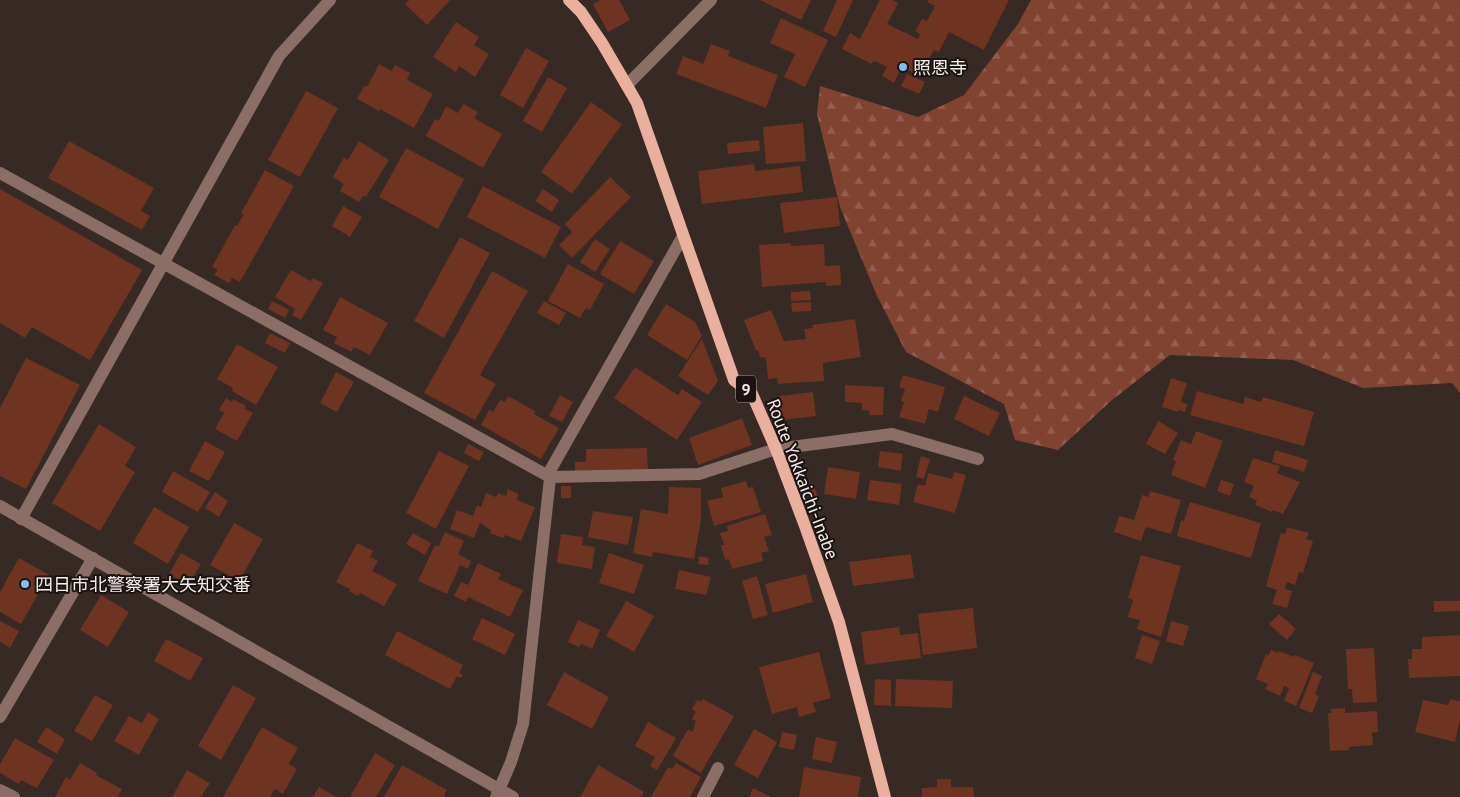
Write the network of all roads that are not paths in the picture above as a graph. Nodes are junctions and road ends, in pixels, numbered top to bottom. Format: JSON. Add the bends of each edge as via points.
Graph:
{"nodes":[{"id":1,"x":330,"y":0,"type":"edge"},
{"id":2,"x":569,"y":0,"type":"edge"},
{"id":3,"x":711,"y":0,"type":"edge"},
{"id":4,"x":627,"y":85,"type":"junction"},
{"id":5,"x":0,"y":173,"type":"edge"},
{"id":6,"x":683,"y":236,"type":"junction"},
{"id":7,"x":164,"y":263,"type":"junction"},
{"id":8,"x":776,"y":449,"type":"junction"},
{"id":9,"x":978,"y":459,"type":"dead end"},
{"id":10,"x":550,"y":477,"type":"junction"},
{"id":11,"x":0,"y":506,"type":"edge"},
{"id":12,"x":21,"y":519,"type":"junction"},
{"id":13,"x":93,"y":558,"type":"junction"},
{"id":14,"x":0,"y":717,"type":"edge"},
{"id":15,"x":718,"y":768,"type":"dead end"},
{"id":16,"x":0,"y":790,"type":"edge"},
{"id":17,"x":498,"y":793,"type":"edge"},
{"id":18,"x":14,"y":797,"type":"edge"},
{"id":19,"x":513,"y":797,"type":"edge"},
{"id":20,"x":703,"y":797,"type":"edge"},
{"id":21,"x":885,"y":797,"type":"edge"}],
"edges":[{"from":1,"to":7,"type":"street","via":[[279,56]]},
{"from":2,"to":4,"type":"main road","name":"Route Yokkaichi-Inabe","number":"9","via":[[581,12]]},
{"from":3,"to":4,"type":"street"},
{"from":4,"to":6,"type":"main road","name":"Route Yokkaichi-Inabe","number":"9","via":[[637,103]]},
{"from":5,"to":7,"type":"street"},
{"from":6,"to":8,"type":"main road","name":"Route Yokkaichi-Inabe","number":"9","via":[[734,380],[752,394]]},
{"from":6,"to":10,"type":"street","via":[[551,469]]},
{"from":7,"to":10,"type":"street"},
{"from":7,"to":12,"type":"street"},
{"from":8,"to":9,"type":"street","via":[[892,434]]},
{"from":8,"to":10,"type":"street","via":[[699,474]]},
{"from":8,"to":21,"type":"main road","name":"Route Yokkaichi-Inabe","number":"9","via":[[839,622]]},
{"from":10,"to":17,"type":"street","via":[[523,724]]},
{"from":11,"to":12,"type":"street"},
{"from":12,"to":13,"type":"street"},
{"from":13,"to":14,"type":"street"},
{"from":13,"to":17,"type":"street"},
{"from":15,"to":20,"type":"street"},
{"from":16,"to":18,"type":"street"},
{"from":17,"to":19,"type":"street"}]}
